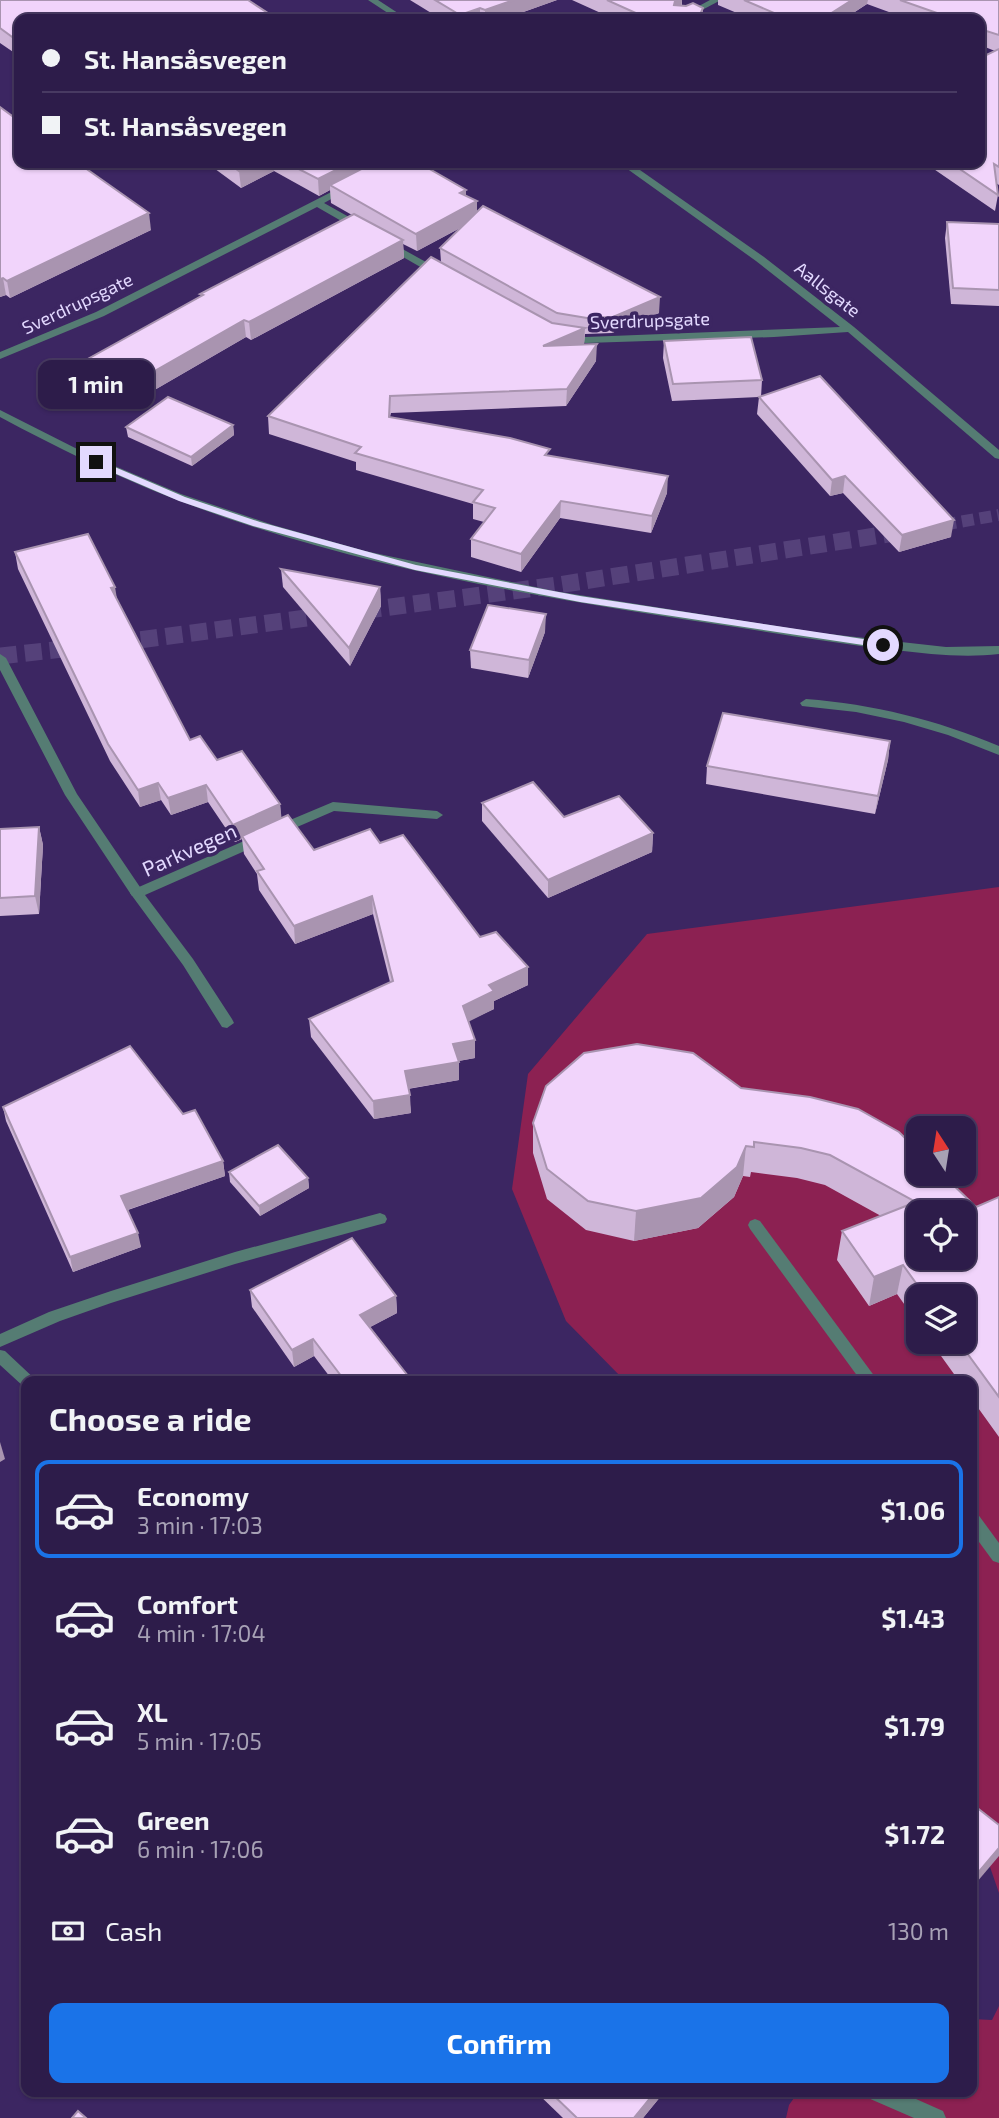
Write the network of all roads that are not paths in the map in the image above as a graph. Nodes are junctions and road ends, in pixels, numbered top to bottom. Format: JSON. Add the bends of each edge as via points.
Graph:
{"nodes":[{"id":1,"x":372,"y":0,"type":"edge"},
{"id":2,"x":717,"y":0,"type":"edge"},
{"id":3,"x":395,"y":14,"type":"edge"},
{"id":4,"x":689,"y":14,"type":"edge"},
{"id":5,"x":631,"y":168,"type":"edge"},
{"id":6,"x":362,"y":180,"type":"edge"},
{"id":7,"x":317,"y":203,"type":"junction"},
{"id":8,"x":452,"y":280,"type":"edge"},
{"id":9,"x":850,"y":328,"type":"junction"},
{"id":10,"x":553,"y":335,"type":"edge"},
{"id":11,"x":0,"y":356,"type":"edge"},
{"id":12,"x":0,"y":413,"type":"edge"},
{"id":13,"x":999,"y":456,"type":"edge"},
{"id":14,"x":999,"y":650,"type":"edge"},
{"id":15,"x":0,"y":658,"type":"edge"},
{"id":16,"x":806,"y":703,"type":"dead end"},
{"id":17,"x":999,"y":751,"type":"edge"},
{"id":18,"x":437,"y":815,"type":"dead end"},
{"id":19,"x":136,"y":893,"type":"junction"},
{"id":20,"x":227,"y":1023,"type":"dead end"},
{"id":21,"x":380,"y":1219,"type":"dead end"},
{"id":22,"x":755,"y":1225,"type":"dead end"},
{"id":23,"x":0,"y":1341,"type":"edge"},
{"id":24,"x":0,"y":1356,"type":"edge"},
{"id":25,"x":23,"y":1376,"type":"edge"},
{"id":26,"x":866,"y":1376,"type":"edge"},
{"id":27,"x":977,"y":1526,"type":"edge"},
{"id":28,"x":999,"y":1556,"type":"edge"},
{"id":29,"x":889,"y":2097,"type":"edge"},
{"id":30,"x":936,"y":2118,"type":"edge"}],
"edges":[{"from":1,"to":3,"type":"street"},
{"from":2,"to":4,"type":"street"},
{"from":5,"to":9,"type":"street","name":"Aallsgate"},
{"from":6,"to":7,"type":"street","name":"Sverdrupsgate"},
{"from":7,"to":8,"type":"street"},
{"from":7,"to":11,"type":"street","name":"Sverdrupsgate","via":[[100,314]]},
{"from":9,"to":10,"type":"street","name":"Sverdrupsgate","via":[[586,340]]},
{"from":9,"to":13,"type":"street","name":"Aallsgate"},
{"from":12,"to":14,"type":"street","via":[[47,440],[182,499],[415,568],[855,642],[938,651]]},
{"from":15,"to":19,"type":"street","name":"Parkvegen","via":[[71,795]]},
{"from":16,"to":17,"type":"street","via":[[869,709],[919,721]]},
{"from":18,"to":19,"type":"street","name":"Parkvegen","via":[[334,806]]},
{"from":19,"to":20,"type":"street"},
{"from":21,"to":23,"type":"street","via":[[128,1291],[29,1325]]},
{"from":22,"to":26,"type":"street"},
{"from":24,"to":25,"type":"street"},
{"from":27,"to":28,"type":"street"},
{"from":29,"to":30,"type":"street"}]}
